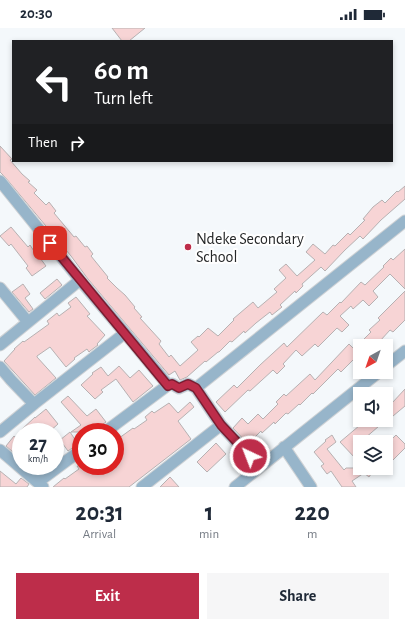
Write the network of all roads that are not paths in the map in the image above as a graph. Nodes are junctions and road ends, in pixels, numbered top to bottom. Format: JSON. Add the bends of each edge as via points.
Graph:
{"nodes":[{"id":1,"x":0,"y":181,"type":"edge"},
{"id":2,"x":405,"y":222,"type":"edge"},
{"id":3,"x":80,"y":280,"type":"junction"},
{"id":4,"x":0,"y":288,"type":"edge"},
{"id":5,"x":28,"y":322,"type":"junction"},
{"id":6,"x":125,"y":333,"type":"junction"},
{"id":7,"x":0,"y":345,"type":"edge"},
{"id":8,"x":405,"y":351,"type":"edge"},
{"id":9,"x":393,"y":360,"type":"edge"},
{"id":10,"x":0,"y":367,"type":"edge"},
{"id":11,"x":370,"y":379,"type":"edge"},
{"id":12,"x":168,"y":386,"type":"junction"},
{"id":13,"x":196,"y":388,"type":"junction"},
{"id":14,"x":34,"y":404,"type":"junction"},
{"id":15,"x":117,"y":423,"type":"edge"},
{"id":16,"x":221,"y":425,"type":"junction"},
{"id":17,"x":0,"y":432,"type":"edge"},
{"id":18,"x":284,"y":447,"type":"junction"},
{"id":19,"x":0,"y":450,"type":"edge"},
{"id":20,"x":72,"y":457,"type":"edge"},
{"id":21,"x":260,"y":467,"type":"junction"},
{"id":22,"x":40,"y":484,"type":"edge"},
{"id":23,"x":142,"y":487,"type":"edge"},
{"id":24,"x":235,"y":487,"type":"edge"},
{"id":25,"x":311,"y":487,"type":"edge"}],
"edges":[{"from":1,"to":3,"type":"street"},
{"from":2,"to":13,"type":"street"},
{"from":3,"to":5,"type":"street"},
{"from":3,"to":6,"type":"street"},
{"from":4,"to":5,"type":"street"},
{"from":5,"to":7,"type":"street"},
{"from":6,"to":12,"type":"street"},
{"from":6,"to":14,"type":"street"},
{"from":8,"to":9,"type":"street"},
{"from":10,"to":14,"type":"street"},
{"from":11,"to":18,"type":"street"},
{"from":12,"to":13,"type":"street","via":[[172,384],[179,388],[188,384]]},
{"from":12,"to":15,"type":"street"},
{"from":13,"to":16,"type":"street"},
{"from":14,"to":17,"type":"street"},
{"from":16,"to":21,"type":"street"},
{"from":16,"to":23,"type":"street"},
{"from":18,"to":21,"type":"street"},
{"from":18,"to":25,"type":"street"},
{"from":19,"to":22,"type":"street"},
{"from":20,"to":22,"type":"street"},
{"from":21,"to":24,"type":"street"}]}
